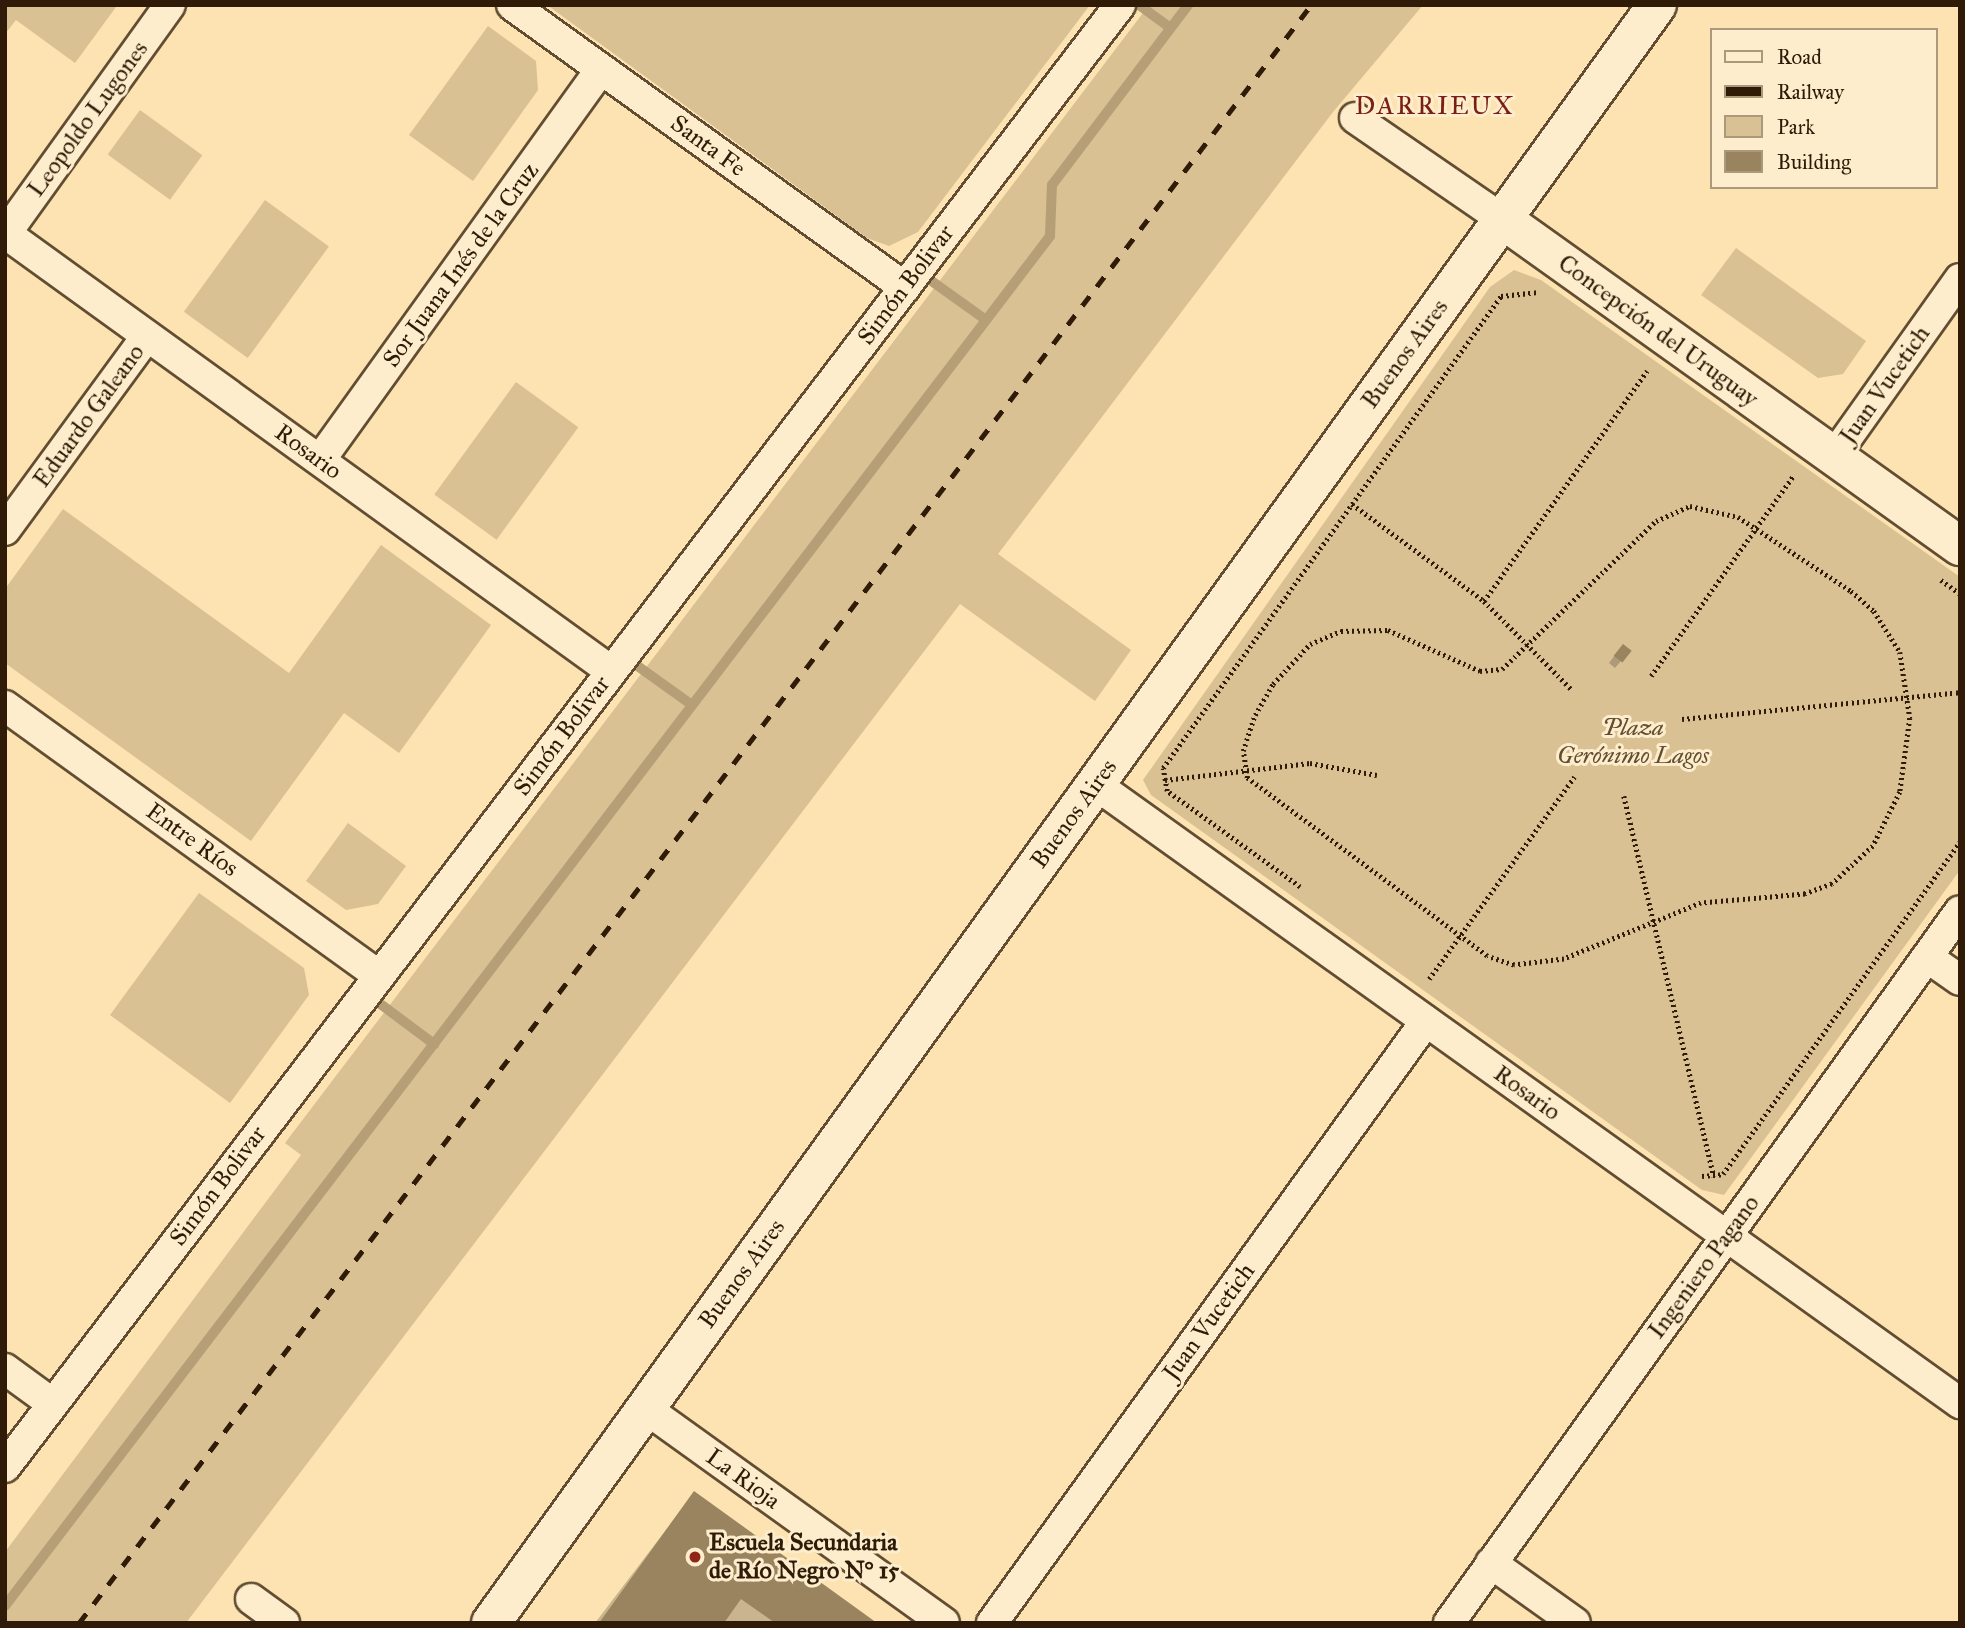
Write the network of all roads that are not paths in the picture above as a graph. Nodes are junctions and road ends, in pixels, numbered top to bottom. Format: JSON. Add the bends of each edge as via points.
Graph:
{"nodes":[{"id":1,"x":170,"y":5,"type":"edge"},
{"id":2,"x":512,"y":5,"type":"edge"},
{"id":3,"x":1120,"y":5,"type":"edge"},
{"id":4,"x":1657,"y":5,"type":"edge"},
{"id":5,"x":601,"y":69,"type":"junction"},
{"id":6,"x":1355,"y":118,"type":"dead end"},
{"id":7,"x":1502,"y":219,"type":"junction"},
{"id":8,"x":5,"y":233,"type":"edge"},
{"id":9,"x":1960,"y":279,"type":"edge"},
{"id":10,"x":905,"y":286,"type":"junction"},
{"id":11,"x":148,"y":336,"type":"junction"},
{"id":12,"x":1834,"y":456,"type":"junction"},
{"id":13,"x":320,"y":460,"type":"junction"},
{"id":14,"x":5,"y":530,"type":"edge"},
{"id":15,"x":1960,"y":546,"type":"edge"},
{"id":16,"x":611,"y":671,"type":"junction"},
{"id":17,"x":10,"y":719,"type":"edge"},
{"id":18,"x":1095,"y":784,"type":"junction"},
{"id":19,"x":1960,"y":911,"type":"edge"},
{"id":20,"x":1927,"y":957,"type":"junction"},
{"id":21,"x":378,"y":975,"type":"junction"},
{"id":22,"x":1960,"y":980,"type":"edge"},
{"id":23,"x":1426,"y":1021,"type":"junction"},
{"id":24,"x":1727,"y":1236,"type":"junction"},
{"id":25,"x":5,"y":1369,"type":"edge"},
{"id":26,"x":1960,"y":1403,"type":"edge"},
{"id":27,"x":53,"y":1404,"type":"junction"},
{"id":28,"x":645,"y":1408,"type":"junction"},
{"id":29,"x":5,"y":1467,"type":"edge"},
{"id":30,"x":1491,"y":1563,"type":"junction"},
{"id":31,"x":251,"y":1599,"type":"dead end"},
{"id":32,"x":284,"y":1623,"type":"edge"},
{"id":33,"x":491,"y":1623,"type":"edge"},
{"id":34,"x":944,"y":1623,"type":"edge"},
{"id":35,"x":992,"y":1623,"type":"edge"},
{"id":36,"x":1449,"y":1623,"type":"edge"},
{"id":37,"x":1575,"y":1623,"type":"edge"}],
"edges":[{"from":1,"to":8,"type":"street","name":"Leopoldo Lugones"},
{"from":2,"to":5,"type":"street","name":"Santa Fe"},
{"from":3,"to":10,"type":"street","name":"Simón Bolivar"},
{"from":4,"to":7,"type":"street","name":"Buenos Aires"},
{"from":5,"to":10,"type":"street","name":"Santa Fe"},
{"from":5,"to":13,"type":"street","name":"Sor Juana Inés de la Cruz"},
{"from":6,"to":7,"type":"street","name":"Concepción del Uruguay"},
{"from":7,"to":12,"type":"street","name":"Concepción del Uruguay"},
{"from":7,"to":18,"type":"street","name":"Buenos Aires"},
{"from":8,"to":11,"type":"street","name":"Rosario"},
{"from":9,"to":12,"type":"street","name":"Juan Vucetich"},
{"from":10,"to":16,"type":"street","name":"Simón Bolivar"},
{"from":11,"to":13,"type":"street","name":"Rosario"},
{"from":11,"to":14,"type":"street","name":"Eduardo Galeano"},
{"from":12,"to":15,"type":"street","name":"Concepción del Uruguay"},
{"from":13,"to":16,"type":"street","name":"Rosario"},
{"from":16,"to":21,"type":"street","name":"Simón Bolivar"},
{"from":17,"to":21,"type":"street","name":"Entre Ríos"},
{"from":18,"to":23,"type":"street","name":"Rosario"},
{"from":18,"to":28,"type":"street","name":"Buenos Aires"},
{"from":19,"to":20,"type":"street","name":"Ingeniero Pagano"},
{"from":20,"to":22,"type":"street"},
{"from":20,"to":24,"type":"street","name":"Ingeniero Pagano"},
{"from":21,"to":27,"type":"street","name":"Simón Bolivar"},
{"from":23,"to":24,"type":"street","name":"Rosario"},
{"from":23,"to":35,"type":"street","name":"Juan Vucetich"},
{"from":24,"to":26,"type":"street","name":"Rosario"},
{"from":24,"to":30,"type":"street","name":"Ingeniero Pagano"},
{"from":25,"to":27,"type":"street"},
{"from":27,"to":29,"type":"street","name":"Simón Bolivar"},
{"from":28,"to":33,"type":"street","name":"Buenos Aires"},
{"from":28,"to":34,"type":"street","name":"La Rioja"},
{"from":30,"to":36,"type":"street","name":"Ingeniero Pagano"},
{"from":30,"to":37,"type":"street"},
{"from":31,"to":32,"type":"street"}]}
